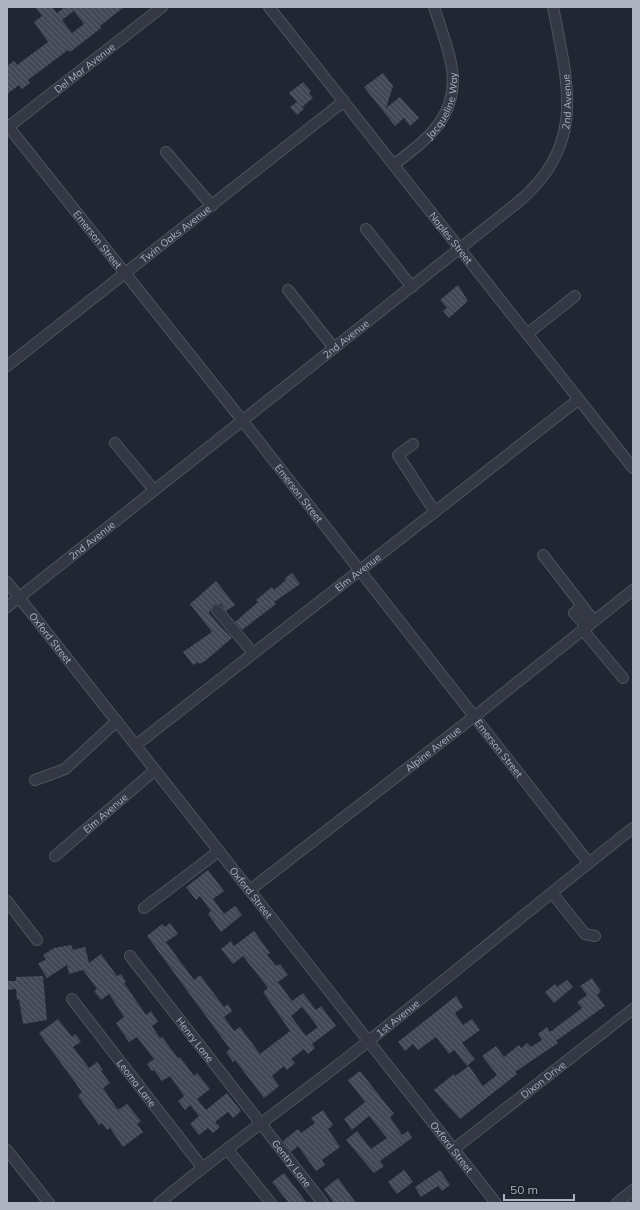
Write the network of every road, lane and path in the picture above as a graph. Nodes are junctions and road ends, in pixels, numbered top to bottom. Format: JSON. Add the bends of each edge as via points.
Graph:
{"nodes":[{"id":1,"x":162,"y":7,"type":"edge"},
{"id":2,"x":269,"y":7,"type":"edge"},
{"id":3,"x":434,"y":7,"type":"edge"},
{"id":4,"x":553,"y":7,"type":"edge"},
{"id":5,"x":344,"y":101,"type":"junction"},
{"id":6,"x":7,"y":127,"type":"edge"},
{"id":7,"x":166,"y":152,"type":"dead end"},
{"id":8,"x":394,"y":164,"type":"junction"},
{"id":9,"x":212,"y":206,"type":"junction"},
{"id":10,"x":366,"y":229,"type":"dead end"},
{"id":11,"x":460,"y":248,"type":"junction"},
{"id":12,"x":125,"y":274,"type":"junction"},
{"id":13,"x":412,"y":287,"type":"junction"},
{"id":14,"x":288,"y":290,"type":"dead end"},
{"id":15,"x":575,"y":296,"type":"dead end"},
{"id":16,"x":527,"y":334,"type":"junction"},
{"id":17,"x":334,"y":348,"type":"junction"},
{"id":18,"x":7,"y":366,"type":"edge"},
{"id":19,"x":578,"y":400,"type":"junction"},
{"id":20,"x":242,"y":420,"type":"junction"},
{"id":21,"x":116,"y":443,"type":"dead end"},
{"id":22,"x":413,"y":444,"type":"dead end"},
{"id":23,"x":633,"y":468,"type":"edge"},
{"id":24,"x":154,"y":490,"type":"junction"},
{"id":25,"x":435,"y":512,"type":"junction"},
{"id":26,"x":543,"y":555,"type":"dead end"},
{"id":27,"x":359,"y":570,"type":"junction"},
{"id":28,"x":7,"y":582,"type":"edge"},
{"id":29,"x":633,"y":590,"type":"edge"},
{"id":30,"x":19,"y":597,"type":"junction"},
{"id":31,"x":7,"y":607,"type":"edge"},
{"id":32,"x":217,"y":610,"type":"dead end"},
{"id":33,"x":588,"y":626,"type":"junction"},
{"id":34,"x":253,"y":653,"type":"junction"},
{"id":35,"x":623,"y":678,"type":"dead end"},
{"id":36,"x":474,"y":716,"type":"junction"},
{"id":37,"x":117,"y":721,"type":"junction"},
{"id":38,"x":136,"y":745,"type":"junction"},
{"id":39,"x":155,"y":770,"type":"junction"},
{"id":40,"x":35,"y":780,"type":"dead end"},
{"id":41,"x":633,"y":828,"type":"edge"},
{"id":42,"x":219,"y":851,"type":"junction"},
{"id":43,"x":55,"y":856,"type":"dead end"},
{"id":44,"x":589,"y":863,"type":"junction"},
{"id":45,"x":250,"y":890,"type":"junction"},
{"id":46,"x":552,"y":893,"type":"junction"},
{"id":47,"x":7,"y":901,"type":"edge"},
{"id":48,"x":144,"y":908,"type":"dead end"},
{"id":49,"x":595,"y":936,"type":"dead end"},
{"id":50,"x":37,"y":940,"type":"dead end"},
{"id":51,"x":130,"y":956,"type":"dead end"},
{"id":52,"x":72,"y":999,"type":"dead end"},
{"id":53,"x":633,"y":1009,"type":"edge"},
{"id":54,"x":368,"y":1041,"type":"junction"},
{"id":55,"x":261,"y":1123,"type":"junction"},
{"id":56,"x":227,"y":1149,"type":"junction"},
{"id":57,"x":454,"y":1149,"type":"junction"},
{"id":58,"x":7,"y":1150,"type":"edge"},
{"id":59,"x":202,"y":1167,"type":"junction"},
{"id":60,"x":633,"y":1190,"type":"edge"},
{"id":61,"x":49,"y":1203,"type":"edge"},
{"id":62,"x":159,"y":1203,"type":"edge"},
{"id":63,"x":271,"y":1203,"type":"edge"},
{"id":64,"x":323,"y":1203,"type":"edge"},
{"id":65,"x":496,"y":1203,"type":"edge"},
{"id":66,"x":617,"y":1203,"type":"edge"}],
"edges":[{"from":1,"to":6,"type":"street","name":"Del Mar Avenue"},
{"from":2,"to":5,"type":"street","name":"Naples Street"},
{"from":3,"to":8,"type":"street","name":"Jacqueline Way","via":[[451,62],[451,94],[445,114],[434,132],[420,146]]},
{"from":4,"to":11,"type":"street","name":"2nd Avenue","via":[[569,95],[563,141],[548,170],[521,200]]},
{"from":5,"to":8,"type":"street","name":"Naples Street"},
{"from":5,"to":9,"type":"street","name":"Twin Oaks Avenue"},
{"from":6,"to":12,"type":"street","name":"Emerson Street"},
{"from":7,"to":9,"type":"street"},
{"from":8,"to":11,"type":"street","name":"Naples Street"},
{"from":9,"to":12,"type":"street","name":"Twin Oaks Avenue"},
{"from":10,"to":13,"type":"street"},
{"from":11,"to":13,"type":"street","name":"2nd Avenue"},
{"from":11,"to":16,"type":"street","name":"Naples Street"},
{"from":12,"to":18,"type":"street","name":"Twin Oaks Avenue"},
{"from":12,"to":20,"type":"street","name":"Emerson Street"},
{"from":13,"to":17,"type":"street","name":"2nd Avenue"},
{"from":14,"to":17,"type":"street"},
{"from":15,"to":16,"type":"street"},
{"from":16,"to":19,"type":"street","name":"Naples Street"},
{"from":17,"to":20,"type":"street","name":"2nd Avenue"},
{"from":19,"to":23,"type":"street","name":"Naples Street"},
{"from":19,"to":25,"type":"street","name":"Elm Avenue"},
{"from":20,"to":24,"type":"street","name":"2nd Avenue"},
{"from":20,"to":27,"type":"street","name":"Emerson Street"},
{"from":21,"to":24,"type":"street"},
{"from":22,"to":25,"type":"street","via":[[398,455]]},
{"from":24,"to":30,"type":"street","name":"2nd Avenue"},
{"from":25,"to":27,"type":"street","name":"Elm Avenue"},
{"from":26,"to":33,"type":"street","via":[[582,606]]},
{"from":27,"to":34,"type":"street","name":"Elm Avenue"},
{"from":27,"to":36,"type":"street","name":"Emerson Street"},
{"from":28,"to":30,"type":"street","name":"Oxford Street"},
{"from":29,"to":33,"type":"street","name":"Alpine Avenue"},
{"from":30,"to":31,"type":"street","name":"2nd Avenue"},
{"from":30,"to":37,"type":"street","name":"Oxford Street"},
{"from":32,"to":34,"type":"street"},
{"from":33,"to":35,"type":"street"},
{"from":33,"to":36,"type":"street","name":"Alpine Avenue"},
{"from":34,"to":38,"type":"street","name":"Elm Avenue"},
{"from":36,"to":44,"type":"street","name":"Emerson Street"},
{"from":36,"to":45,"type":"street","name":"Alpine Avenue"},
{"from":37,"to":38,"type":"street","name":"Oxford Street"},
{"from":37,"to":40,"type":"street","via":[[65,769]]},
{"from":38,"to":39,"type":"street","name":"Oxford Street"},
{"from":39,"to":42,"type":"street","name":"Oxford Street"},
{"from":39,"to":43,"type":"street","name":"Elm Avenue"},
{"from":41,"to":44,"type":"street","name":"1st Avenue"},
{"from":42,"to":45,"type":"street","name":"Oxford Street"},
{"from":42,"to":48,"type":"street"},
{"from":44,"to":46,"type":"street","name":"1st Avenue"},
{"from":45,"to":54,"type":"street","name":"Oxford Street"},
{"from":46,"to":49,"type":"street","via":[[585,934]]},
{"from":46,"to":54,"type":"street","name":"1st Avenue"},
{"from":47,"to":50,"type":"street"},
{"from":51,"to":55,"type":"street","name":"Henry Lane"},
{"from":52,"to":59,"type":"street","name":"Leoma Lane"},
{"from":53,"to":57,"type":"street","name":"Dixon Drive"},
{"from":54,"to":55,"type":"street","name":"1st Avenue"},
{"from":54,"to":57,"type":"street","name":"Oxford Street"},
{"from":55,"to":56,"type":"street","name":"1st Avenue"},
{"from":55,"to":64,"type":"street","name":"Gentry Lane"},
{"from":56,"to":59,"type":"street","name":"1st Avenue"},
{"from":56,"to":63,"type":"street"},
{"from":57,"to":65,"type":"street","name":"Oxford Street"},
{"from":58,"to":61,"type":"street"},
{"from":59,"to":62,"type":"street","name":"1st Avenue"},
{"from":60,"to":66,"type":"street"}]}
